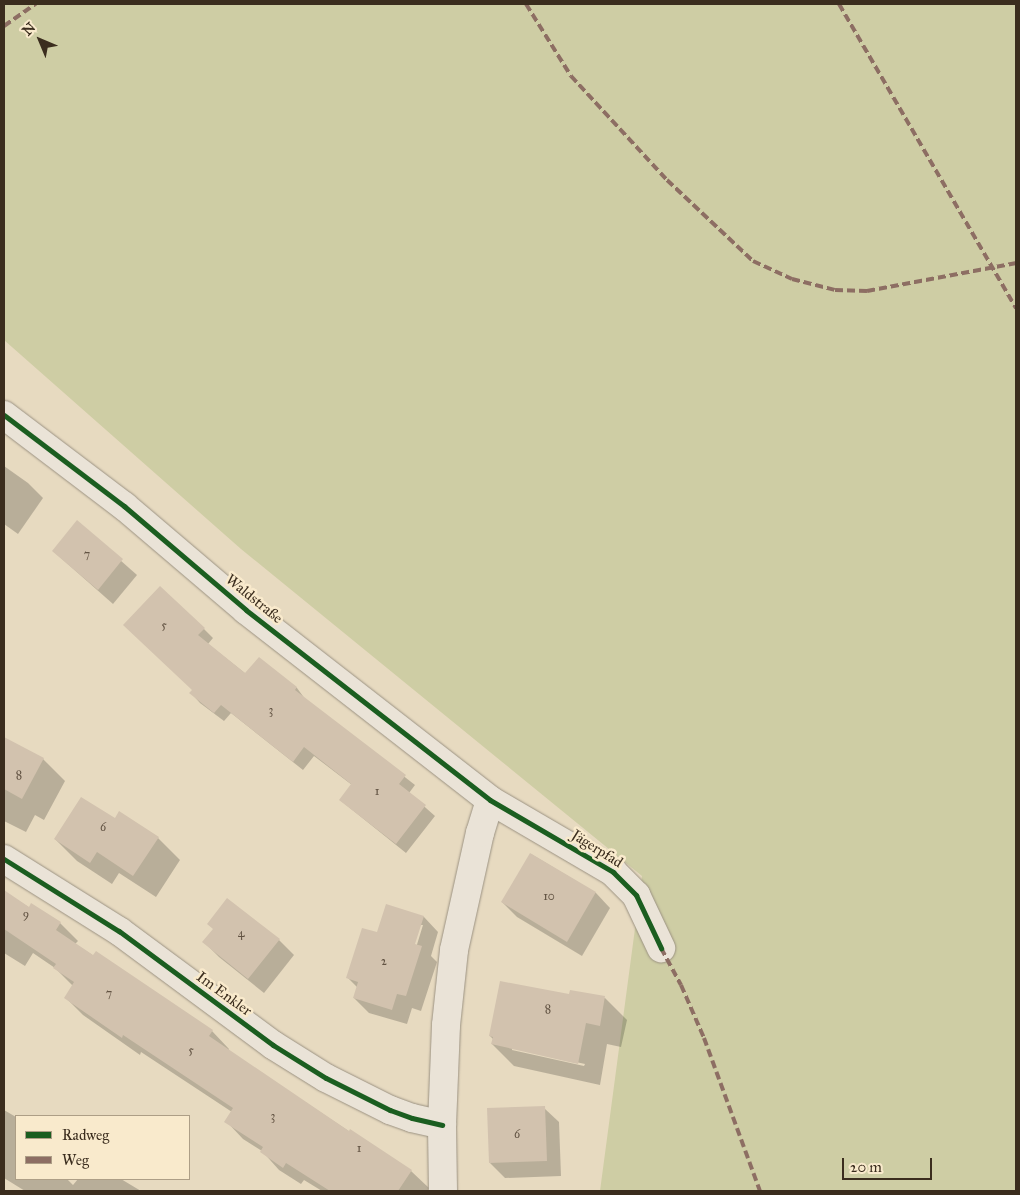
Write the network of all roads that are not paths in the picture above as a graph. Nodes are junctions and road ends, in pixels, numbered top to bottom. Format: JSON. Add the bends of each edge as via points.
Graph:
{"nodes":[{"id":1,"x":4,"y":415,"type":"edge"},
{"id":2,"x":490,"y":800,"type":"junction"},
{"id":3,"x":4,"y":859,"type":"edge"},
{"id":4,"x":661,"y":948,"type":"dead end"},
{"id":5,"x":442,"y":1125,"type":"junction"},
{"id":6,"x":443,"y":1191,"type":"edge"}],
"edges":[{"from":1,"to":2,"type":"street","name":"Waldstraße","via":[[124,506],[246,610]]},
{"from":2,"to":4,"type":"street","name":"Jägerpfad","via":[[619,877],[636,895]]},
{"from":2,"to":5,"type":"street","via":[[454,950],[446,1025]]},
{"from":3,"to":5,"type":"street","name":"Im Enkler","via":[[119,931],[274,1045],[326,1078],[390,1110]]},
{"from":5,"to":6,"type":"street"}]}
